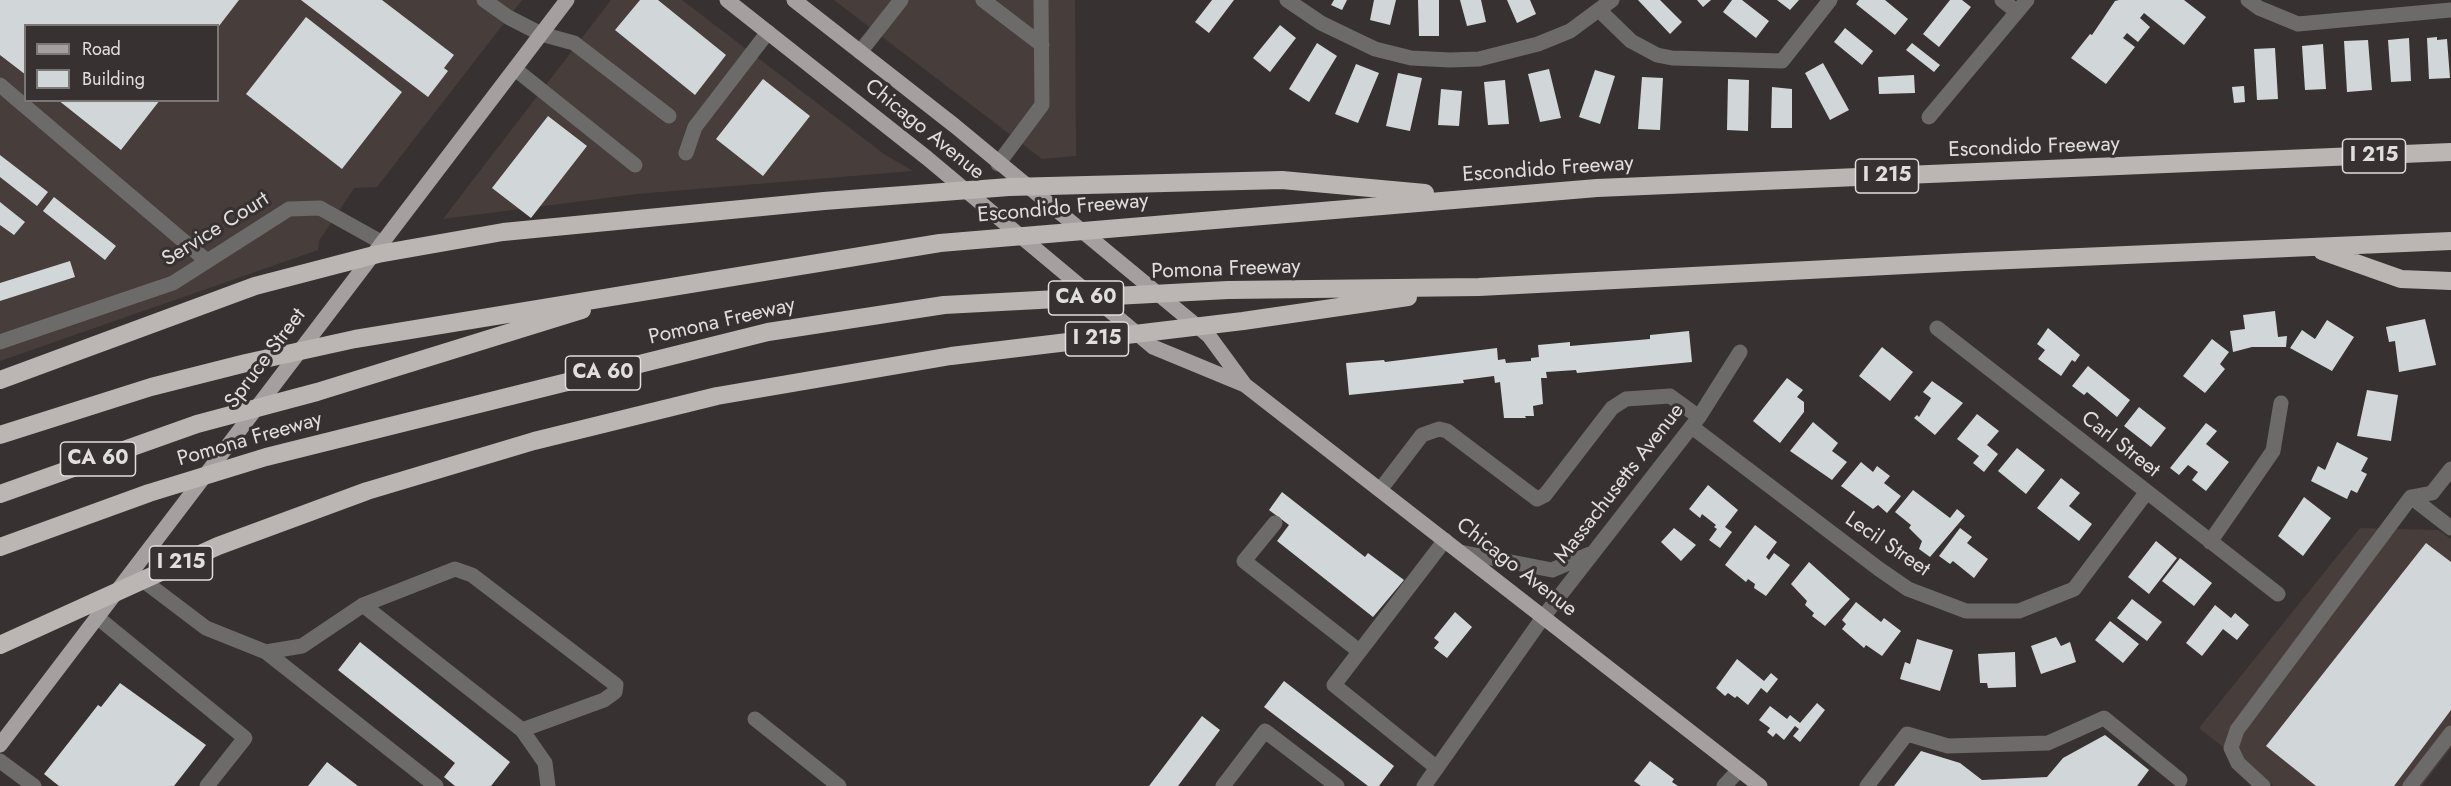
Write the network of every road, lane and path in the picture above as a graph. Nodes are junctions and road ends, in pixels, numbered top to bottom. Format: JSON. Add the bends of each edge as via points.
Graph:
{"nodes":[{"id":1,"x":484,"y":0,"type":"edge"},
{"id":2,"x":567,"y":0,"type":"edge"},
{"id":3,"x":727,"y":0,"type":"edge"},
{"id":4,"x":794,"y":0,"type":"edge"},
{"id":5,"x":901,"y":0,"type":"edge"},
{"id":6,"x":983,"y":0,"type":"edge"},
{"id":7,"x":1041,"y":0,"type":"edge"},
{"id":8,"x":1287,"y":0,"type":"edge"},
{"id":9,"x":1612,"y":0,"type":"edge"},
{"id":10,"x":1830,"y":0,"type":"edge"},
{"id":11,"x":2002,"y":0,"type":"edge"},
{"id":12,"x":2027,"y":0,"type":"edge"},
{"id":13,"x":2248,"y":0,"type":"edge"},
{"id":14,"x":2449,"y":6,"type":"edge"},
{"id":15,"x":1600,"y":11,"type":"junction"},
{"id":16,"x":2016,"y":11,"type":"junction"},
{"id":17,"x":768,"y":32,"type":"junction"},
{"id":18,"x":541,"y":34,"type":"junction"},
{"id":19,"x":1042,"y":45,"type":"junction"},
{"id":20,"x":860,"y":52,"type":"junction"},
{"id":21,"x":515,"y":69,"type":"junction"},
{"id":22,"x":0,"y":85,"type":"edge"},
{"id":23,"x":669,"y":116,"type":"dead end"},
{"id":24,"x":1929,"y":117,"type":"dead end"},
{"id":25,"x":2451,"y":141,"type":"edge"},
{"id":26,"x":2451,"y":152,"type":"edge"},
{"id":27,"x":686,"y":153,"type":"dead end"},
{"id":28,"x":2296,"y":160,"type":"junction"},
{"id":29,"x":998,"y":164,"type":"junction"},
{"id":30,"x":635,"y":165,"type":"dead end"},
{"id":31,"x":1477,"y":198,"type":"junction"},
{"id":32,"x":2451,"y":241,"type":"edge"},
{"id":33,"x":381,"y":242,"type":"junction"},
{"id":34,"x":2312,"y":247,"type":"junction"},
{"id":35,"x":207,"y":261,"type":"junction"},
{"id":36,"x":2451,"y":280,"type":"edge"},
{"id":37,"x":1479,"y":287,"type":"junction"},
{"id":38,"x":653,"y":289,"type":"junction"},
{"id":39,"x":1937,"y":328,"type":"dead end"},
{"id":40,"x":0,"y":342,"type":"edge"},
{"id":41,"x":1740,"y":352,"type":"dead end"},
{"id":42,"x":0,"y":380,"type":"edge"},
{"id":43,"x":1245,"y":385,"type":"junction"},
{"id":44,"x":2282,"y":403,"type":"dead end"},
{"id":45,"x":1696,"y":422,"type":"junction"},
{"id":46,"x":0,"y":435,"type":"edge"},
{"id":47,"x":2451,"y":469,"type":"edge"},
{"id":48,"x":1380,"y":490,"type":"junction"},
{"id":49,"x":2146,"y":493,"type":"junction"},
{"id":50,"x":0,"y":494,"type":"edge"},
{"id":51,"x":2411,"y":497,"type":"junction"},
{"id":52,"x":1275,"y":524,"type":"dead end"},
{"id":53,"x":2451,"y":528,"type":"edge"},
{"id":54,"x":1445,"y":540,"type":"junction"},
{"id":55,"x":2210,"y":542,"type":"junction"},
{"id":56,"x":0,"y":549,"type":"edge"},
{"id":57,"x":1460,"y":552,"type":"junction"},
{"id":58,"x":1593,"y":553,"type":"junction"},
{"id":59,"x":131,"y":571,"type":"junction"},
{"id":60,"x":2277,"y":594,"type":"dead end"},
{"id":61,"x":363,"y":605,"type":"junction"},
{"id":62,"x":1544,"y":616,"type":"junction"},
{"id":63,"x":96,"y":617,"type":"junction"},
{"id":64,"x":0,"y":645,"type":"edge"},
{"id":65,"x":1359,"y":651,"type":"junction"},
{"id":66,"x":266,"y":652,"type":"junction"},
{"id":67,"x":755,"y":719,"type":"dead end"},
{"id":68,"x":522,"y":730,"type":"junction"},
{"id":69,"x":2451,"y":732,"type":"edge"},
{"id":70,"x":0,"y":745,"type":"edge"},
{"id":71,"x":0,"y":761,"type":"edge"},
{"id":72,"x":1437,"y":768,"type":"junction"},
{"id":73,"x":1739,"y":770,"type":"junction"},
{"id":74,"x":2181,"y":784,"type":"edge"},
{"id":75,"x":34,"y":786,"type":"edge"},
{"id":76,"x":207,"y":786,"type":"edge"},
{"id":77,"x":436,"y":786,"type":"edge"},
{"id":78,"x":548,"y":786,"type":"edge"},
{"id":79,"x":839,"y":786,"type":"edge"},
{"id":80,"x":1223,"y":786,"type":"edge"},
{"id":81,"x":1337,"y":786,"type":"edge"},
{"id":82,"x":1424,"y":786,"type":"edge"},
{"id":83,"x":1724,"y":786,"type":"edge"},
{"id":84,"x":1760,"y":786,"type":"edge"},
{"id":85,"x":1867,"y":786,"type":"edge"},
{"id":86,"x":2263,"y":786,"type":"edge"},
{"id":87,"x":2410,"y":786,"type":"edge"}],
"edges":[{"from":1,"to":18,"type":"street"},
{"from":2,"to":18,"type":"main road","name":"Spruce Street"},
{"from":3,"to":17,"type":"main road","name":"Chicago Avenue"},
{"from":4,"to":20,"type":"main road","name":"Chicago Avenue"},
{"from":5,"to":20,"type":"street"},
{"from":6,"to":19,"type":"street"},
{"from":7,"to":19,"type":"street"},
{"from":8,"to":15,"type":"street","via":[[1321,23],[1375,49],[1411,58],[1450,60],[1479,59],[1538,44],[1570,31]]},
{"from":9,"to":15,"type":"street"},
{"from":10,"to":15,"type":"street","via":[[1782,61],[1657,55],[1631,41]]},
{"from":11,"to":16,"type":"street"},
{"from":12,"to":16,"type":"street"},
{"from":13,"to":14,"type":"street","via":[[2298,24]]},
{"from":16,"to":24,"type":"street"},
{"from":17,"to":27,"type":"street","via":[[695,127]]},
{"from":17,"to":43,"type":"main road","name":"Chicago Avenue","via":[[1153,346]]},
{"from":18,"to":21,"type":"main road","name":"Spruce Street"},
{"from":18,"to":23,"type":"street","via":[[574,44]]},
{"from":19,"to":29,"type":"street","via":[[1042,105]]},
{"from":20,"to":29,"type":"main road","name":"Chicago Avenue"},
{"from":21,"to":30,"type":"street"},
{"from":21,"to":33,"type":"main road","name":"Spruce Street"},
{"from":22,"to":35,"type":"street"},
{"from":25,"to":28,"type":"highway"},
{"from":26,"to":28,"type":"highway","name":"Escondido Freeway","number":"I 215"},
{"from":28,"to":31,"type":"highway","name":"Escondido Freeway","number":"I 215","via":[[1597,188]]},
{"from":29,"to":43,"type":"main road","name":"Chicago Avenue","via":[[1209,336]]},
{"from":31,"to":38,"type":"highway","name":"Escondido Freeway","number":"I 215","via":[[940,243]]},
{"from":31,"to":42,"type":"highway","via":[[1282,180],[1182,181],[902,194],[574,224],[461,238],[378,254],[255,286]]},
{"from":32,"to":34,"type":"highway","number":"I 215"},
{"from":33,"to":35,"type":"street","name":"Service Court","via":[[320,208],[304,208],[276,215]]},
{"from":33,"to":59,"type":"main road","name":"Spruce Street"},
{"from":34,"to":36,"type":"highway","via":[[2402,279]]},
{"from":34,"to":37,"type":"highway","number":"I 215"},
{"from":35,"to":40,"type":"street","name":"Service Court","via":[[173,283]]},
{"from":37,"to":56,"type":"highway","name":"Pomona Freeway","number":"CA 60","via":[[1228,290],[944,305],[768,332],[266,457],[149,492]]},
{"from":37,"to":64,"type":"highway","number":"I 215","via":[[1244,321],[951,356],[717,396],[534,441],[367,491],[218,546]]},
{"from":38,"to":46,"type":"highway","number":"I 215","via":[[355,339],[246,363],[151,387]]},
{"from":38,"to":50,"type":"highway","name":"Pomona Freeway","number":"CA 60","via":[[316,392],[197,424]]},
{"from":39,"to":49,"type":"street","name":"Carl Street"},
{"from":41,"to":45,"type":"street","name":"Massachusetts Avenue"},
{"from":43,"to":48,"type":"main road","name":"Chicago Avenue"},
{"from":44,"to":55,"type":"street","via":[[2273,451]]},
{"from":45,"to":48,"type":"street","name":"Lecil Street","via":[[1670,396],[1626,399],[1612,408],[1545,495],[1537,499],[1447,431],[1439,429],[1422,435]]},
{"from":45,"to":49,"type":"street","name":"Lecil Street","via":[[1879,569],[1908,589],[1966,611],[2019,611],[2074,589]]},
{"from":45,"to":58,"type":"street","name":"Massachusetts Avenue"},
{"from":47,"to":51,"type":"street","via":[[2432,493]]},
{"from":48,"to":54,"type":"main road","name":"Chicago Avenue"},
{"from":49,"to":55,"type":"street","name":"Carl Street"},
{"from":51,"to":53,"type":"street"},
{"from":51,"to":86,"type":"street","via":[[2237,730],[2231,747],[2238,763]]},
{"from":52,"to":65,"type":"street","via":[[1244,561]]},
{"from":54,"to":57,"type":"main road","name":"Chicago Avenue"},
{"from":54,"to":65,"type":"street"},
{"from":55,"to":60,"type":"street","name":"Carl Street"},
{"from":57,"to":58,"type":"street","via":[[1552,570]]},
{"from":57,"to":62,"type":"main road","name":"Chicago Avenue"},
{"from":58,"to":62,"type":"street","name":"Massachusetts Avenue"},
{"from":59,"to":63,"type":"main road","name":"Spruce Street"},
{"from":59,"to":66,"type":"street","via":[[206,628]]},
{"from":61,"to":66,"type":"street","via":[[302,646]]},
{"from":61,"to":68,"type":"street"},
{"from":61,"to":68,"type":"street","via":[[455,569],[472,575],[616,685],[615,692],[604,700]]},
{"from":62,"to":72,"type":"street","name":"Massachusetts Avenue"},
{"from":62,"to":73,"type":"main road","name":"Chicago Avenue"},
{"from":63,"to":70,"type":"main road","name":"Spruce Street"},
{"from":63,"to":76,"type":"street","via":[[245,738]]},
{"from":65,"to":72,"type":"street","via":[[1335,687]]},
{"from":66,"to":77,"type":"street"},
{"from":67,"to":79,"type":"street"},
{"from":68,"to":78,"type":"street","via":[[545,763]]},
{"from":69,"to":87,"type":"street"},
{"from":71,"to":75,"type":"street"},
{"from":72,"to":82,"type":"street","name":"Massachusetts Avenue"},
{"from":73,"to":83,"type":"street"},
{"from":73,"to":84,"type":"main road","name":"Chicago Avenue"},
{"from":74,"to":85,"type":"street","via":[[2104,718],[2048,743],[1948,746],[1907,734]]},
{"from":80,"to":81,"type":"street","via":[[1265,731]]}]}
